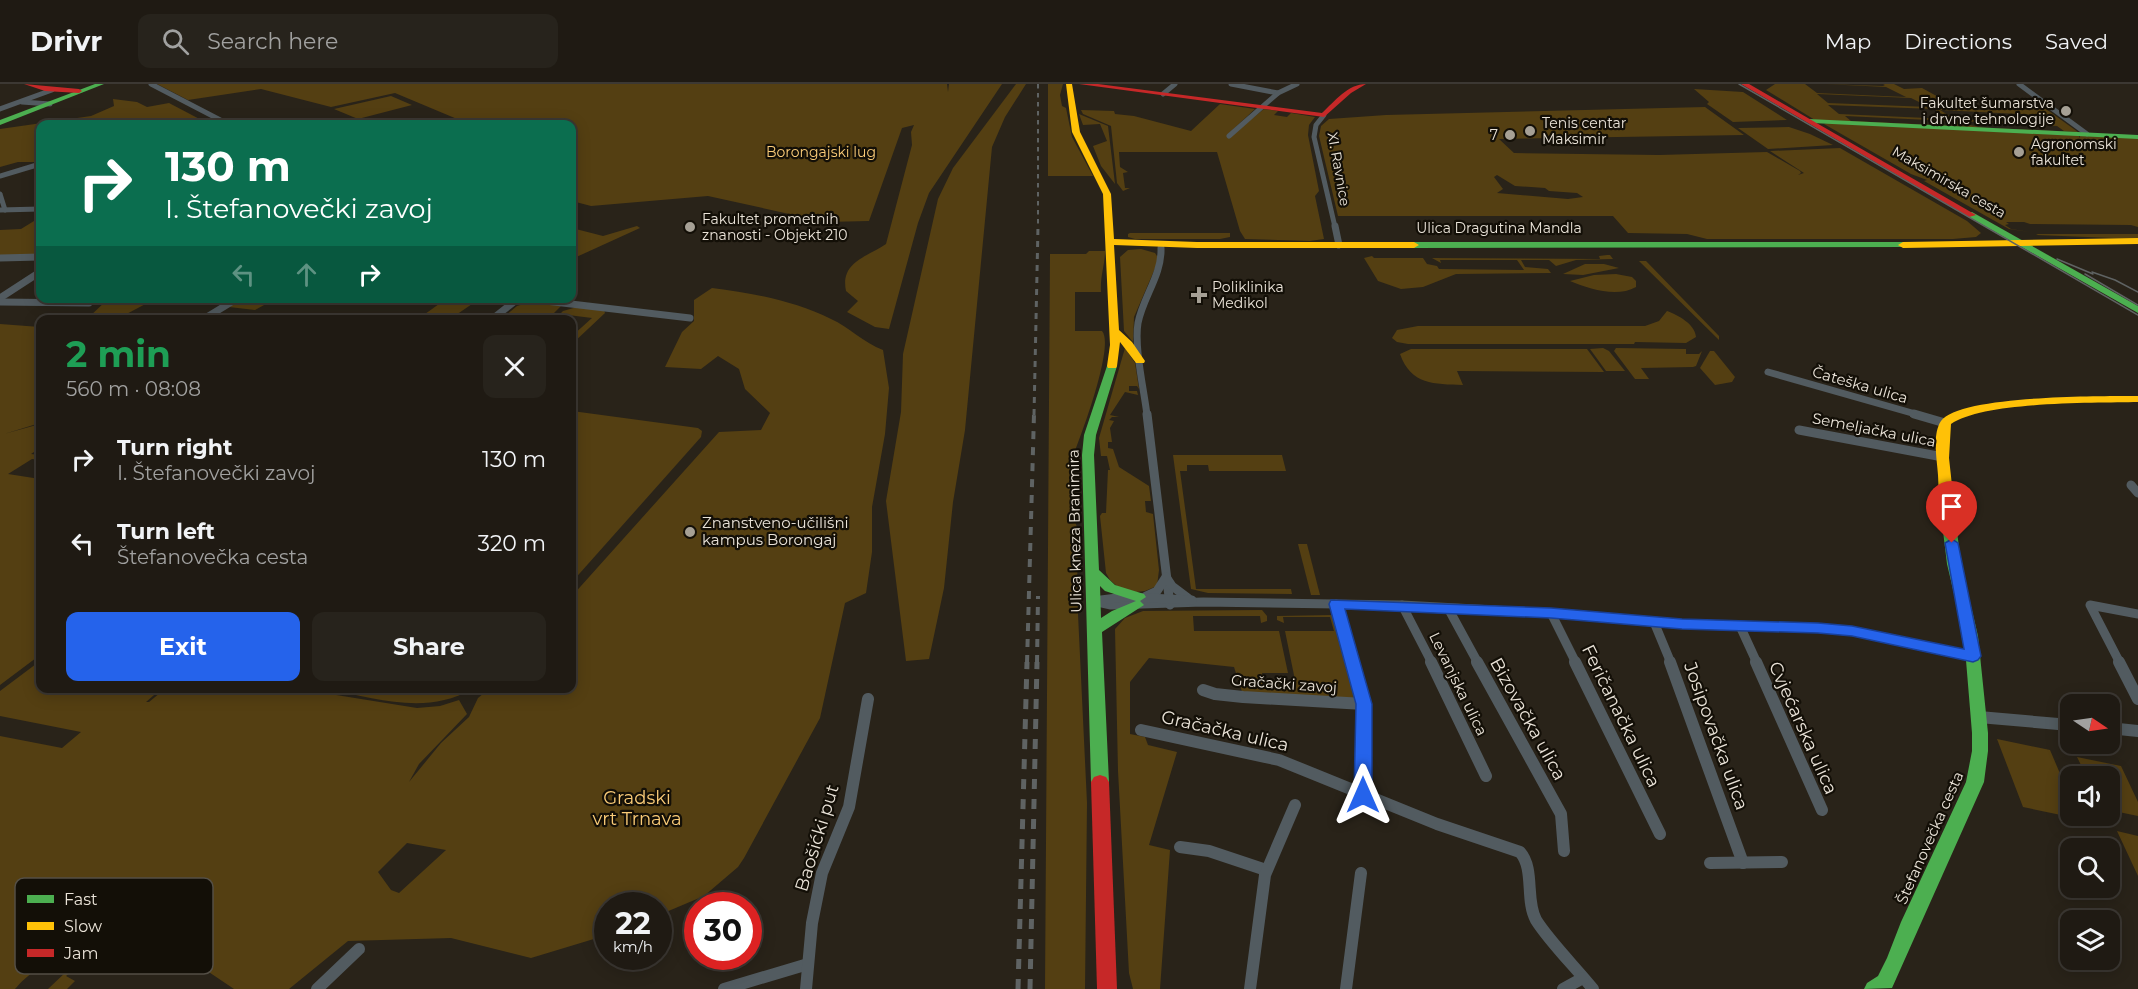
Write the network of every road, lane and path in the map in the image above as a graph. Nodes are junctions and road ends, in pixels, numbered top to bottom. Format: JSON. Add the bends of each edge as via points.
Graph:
{"nodes":[{"id":1,"x":27,"y":84,"type":"edge"},
{"id":2,"x":101,"y":84,"type":"edge"},
{"id":3,"x":151,"y":84,"type":"edge"},
{"id":4,"x":1069,"y":84,"type":"edge"},
{"id":5,"x":1082,"y":84,"type":"edge"},
{"id":6,"x":1175,"y":84,"type":"edge"},
{"id":7,"x":1231,"y":84,"type":"edge"},
{"id":8,"x":1297,"y":84,"type":"edge"},
{"id":9,"x":1363,"y":84,"type":"edge"},
{"id":10,"x":1744,"y":84,"type":"edge"},
{"id":11,"x":2019,"y":84,"type":"edge"},
{"id":12,"x":1117,"y":86,"type":"edge"},
{"id":13,"x":52,"y":90,"type":"junction"},
{"id":14,"x":84,"y":91,"type":"junction"},
{"id":15,"x":1278,"y":93,"type":"junction"},
{"id":16,"x":1163,"y":94,"type":"junction"},
{"id":17,"x":20,"y":102,"type":"junction"},
{"id":18,"x":50,"y":104,"type":"junction"},
{"id":19,"x":1263,"y":107,"type":"junction"},
{"id":20,"x":0,"y":109,"type":"edge"},
{"id":21,"x":1324,"y":115,"type":"junction"},
{"id":22,"x":220,"y":120,"type":"edge"},
{"id":23,"x":1809,"y":122,"type":"junction"},
{"id":24,"x":0,"y":123,"type":"edge"},
{"id":25,"x":2087,"y":134,"type":"junction"},
{"id":26,"x":1229,"y":136,"type":"dead end"},
{"id":27,"x":2138,"y":136,"type":"edge"},
{"id":28,"x":36,"y":165,"type":"edge"},
{"id":29,"x":0,"y":176,"type":"edge"},
{"id":30,"x":0,"y":194,"type":"edge"},
{"id":31,"x":36,"y":209,"type":"edge"},
{"id":32,"x":2,"y":210,"type":"edge"},
{"id":33,"x":2138,"y":241,"type":"edge"},
{"id":34,"x":1111,"y":245,"type":"junction"},
{"id":35,"x":1197,"y":245,"type":"junction"},
{"id":36,"x":1339,"y":245,"type":"junction"},
{"id":37,"x":2025,"y":245,"type":"junction"},
{"id":38,"x":2138,"y":247,"type":"edge"},
{"id":39,"x":1161,"y":248,"type":"junction"},
{"id":40,"x":36,"y":257,"type":"edge"},
{"id":41,"x":0,"y":258,"type":"edge"},
{"id":42,"x":12,"y":258,"type":"junction"},
{"id":43,"x":0,"y":266,"type":"edge"},
{"id":44,"x":36,"y":275,"type":"edge"},
{"id":45,"x":0,"y":300,"type":"edge"},
{"id":46,"x":36,"y":301,"type":"edge"},
{"id":47,"x":230,"y":303,"type":"edge"},
{"id":48,"x":513,"y":303,"type":"edge"},
{"id":49,"x":562,"y":303,"type":"edge"},
{"id":50,"x":2138,"y":310,"type":"edge"},
{"id":51,"x":210,"y":315,"type":"edge"},
{"id":52,"x":498,"y":315,"type":"edge"},
{"id":53,"x":690,"y":318,"type":"dead end"},
{"id":54,"x":1115,"y":332,"type":"junction"},
{"id":55,"x":1140,"y":361,"type":"junction"},
{"id":56,"x":1768,"y":372,"type":"dead end"},
{"id":57,"x":2138,"y":399,"type":"edge"},
{"id":58,"x":1945,"y":423,"type":"junction"},
{"id":59,"x":1799,"y":430,"type":"dead end"},
{"id":60,"x":1943,"y":457,"type":"junction"},
{"id":61,"x":2134,"y":484,"type":"edge"},
{"id":62,"x":2138,"y":493,"type":"edge"},
{"id":63,"x":1091,"y":570,"type":"junction"},
{"id":64,"x":1166,"y":578,"type":"junction"},
{"id":65,"x":1140,"y":600,"type":"junction"},
{"id":66,"x":1192,"y":600,"type":"junction"},
{"id":67,"x":1093,"y":601,"type":"junction"},
{"id":68,"x":1169,"y":601,"type":"junction"},
{"id":69,"x":1203,"y":602,"type":"junction"},
{"id":70,"x":1336,"y":604,"type":"junction"},
{"id":71,"x":1402,"y":605,"type":"junction"},
{"id":72,"x":1448,"y":608,"type":"junction"},
{"id":73,"x":1551,"y":613,"type":"junction"},
{"id":74,"x":2138,"y":614,"type":"edge"},
{"id":75,"x":1654,"y":622,"type":"junction"},
{"id":76,"x":1740,"y":626,"type":"junction"},
{"id":77,"x":1094,"y":631,"type":"junction"},
{"id":78,"x":1973,"y":656,"type":"junction"},
{"id":79,"x":1203,"y":690,"type":"dead end"},
{"id":80,"x":868,"y":699,"type":"dead end"},
{"id":81,"x":2138,"y":699,"type":"edge"},
{"id":82,"x":1364,"y":704,"type":"junction"},
{"id":83,"x":1978,"y":717,"type":"junction"},
{"id":84,"x":2060,"y":724,"type":"edge"},
{"id":85,"x":2120,"y":729,"type":"edge"},
{"id":86,"x":1142,"y":730,"type":"dead end"},
{"id":87,"x":2138,"y":731,"type":"edge"},
{"id":88,"x":1486,"y":776,"type":"dead end"},
{"id":89,"x":1363,"y":795,"type":"junction"},
{"id":90,"x":1295,"y":805,"type":"dead end"},
{"id":91,"x":1822,"y":810,"type":"dead end"},
{"id":92,"x":1660,"y":834,"type":"dead end"},
{"id":93,"x":1180,"y":847,"type":"dead end"},
{"id":94,"x":1564,"y":851,"type":"dead end"},
{"id":95,"x":1743,"y":862,"type":"junction"},
{"id":96,"x":1782,"y":862,"type":"dead end"},
{"id":97,"x":1710,"y":863,"type":"dead end"},
{"id":98,"x":1266,"y":870,"type":"junction"},
{"id":99,"x":1362,"y":873,"type":"dead end"},
{"id":100,"x":359,"y":949,"type":"dead end"},
{"id":101,"x":808,"y":964,"type":"junction"},
{"id":102,"x":1583,"y":978,"type":"junction"},
{"id":103,"x":317,"y":989,"type":"edge"},
{"id":104,"x":724,"y":989,"type":"edge"},
{"id":105,"x":806,"y":989,"type":"edge"},
{"id":106,"x":1107,"y":989,"type":"edge"},
{"id":107,"x":1250,"y":989,"type":"edge"},
{"id":108,"x":1346,"y":989,"type":"edge"},
{"id":109,"x":1563,"y":989,"type":"edge"},
{"id":110,"x":1593,"y":989,"type":"edge"},
{"id":111,"x":1874,"y":989,"type":"edge"}],
"edges":[{"from":1,"to":13,"type":"main road"},
{"from":2,"to":14,"type":"main road"},
{"from":3,"to":22,"type":"street"},
{"from":4,"to":34,"type":"main road","name":"Ulica kneza Branimira","via":[[1076,132],[1107,194]]},
{"from":5,"to":12,"type":"main road"},
{"from":6,"to":16,"type":"street"},
{"from":7,"to":15,"type":"street"},
{"from":8,"to":15,"type":"street"},
{"from":9,"to":21,"type":"main road","name":"XI. Ravnice"},
{"from":10,"to":23,"type":"main road","name":"Maksimirska cesta"},
{"from":11,"to":25,"type":"street"},
{"from":12,"to":16,"type":"main road"},
{"from":13,"to":14,"type":"main road"},
{"from":13,"to":17,"type":"street"},
{"from":14,"to":18,"type":"main road"},
{"from":15,"to":19,"type":"street"},
{"from":16,"to":19,"type":"main road"},
{"from":17,"to":18,"type":"street"},
{"from":17,"to":20,"type":"street"},
{"from":18,"to":24,"type":"main road"},
{"from":19,"to":21,"type":"main road"},
{"from":19,"to":26,"type":"street"},
{"from":21,"to":36,"type":"street","name":"XI. Ravnice","via":[[1316,125],[1314,138]]},
{"from":23,"to":25,"type":"main road"},
{"from":23,"to":37,"type":"main road","name":"Maksimirska cesta"},
{"from":25,"to":27,"type":"main road"},
{"from":28,"to":29,"type":"street"},
{"from":30,"to":32,"type":"street"},
{"from":31,"to":32,"type":"street"},
{"from":33,"to":37,"type":"main road"},
{"from":34,"to":35,"type":"main road","name":"Ulica Dragutina Mandla"},
{"from":34,"to":39,"type":"main road","name":"Ulica Dragutina Mandla"},
{"from":34,"to":54,"type":"main road","name":"Ulica kneza Branimira"},
{"from":35,"to":36,"type":"main road","name":"Ulica Dragutina Mandla"},
{"from":35,"to":39,"type":"main road","name":"Ulica Dragutina Mandla"},
{"from":36,"to":37,"type":"main road","name":"Ulica Dragutina Mandla"},
{"from":37,"to":38,"type":"main road"},
{"from":37,"to":50,"type":"main road","name":"Maksimirska cesta"},
{"from":39,"to":55,"type":"street","via":[[1162,260],[1137,320]]},
{"from":40,"to":42,"type":"street"},
{"from":41,"to":42,"type":"street"},
{"from":42,"to":43,"type":"street"},
{"from":44,"to":45,"type":"street"},
{"from":45,"to":46,"type":"street"},
{"from":47,"to":51,"type":"street"},
{"from":48,"to":52,"type":"street"},
{"from":49,"to":53,"type":"street"},
{"from":54,"to":55,"type":"main road"},
{"from":54,"to":63,"type":"main road","name":"Ulica kneza Branimira","via":[[1113,361],[1088,444]]},
{"from":55,"to":64,"type":"street"},
{"from":56,"to":58,"type":"street","name":"Čateška ulica"},
{"from":57,"to":58,"type":"main road","via":[[1978,408],[1952,414]]},
{"from":58,"to":60,"type":"main road","name":"Štefanovečka cesta"},
{"from":59,"to":60,"type":"street","name":"Semeljačka ulica"},
{"from":60,"to":78,"type":"main road","name":"Štefanovečka cesta","via":[[1954,564]]},
{"from":61,"to":62,"type":"street"},
{"from":63,"to":65,"type":"main road","via":[[1110,588]]},
{"from":63,"to":67,"type":"main road","name":"Ulica kneza Branimira"},
{"from":64,"to":65,"type":"street","via":[[1157,591]]},
{"from":64,"to":66,"type":"street"},
{"from":64,"to":68,"type":"street"},
{"from":65,"to":67,"type":"street","via":[[1106,605]]},
{"from":65,"to":68,"type":"street"},
{"from":65,"to":77,"type":"main road"},
{"from":66,"to":68,"type":"street"},
{"from":66,"to":69,"type":"street"},
{"from":67,"to":77,"type":"main road","name":"Ulica kneza Branimira"},
{"from":68,"to":69,"type":"street"},
{"from":69,"to":70,"type":"street"},
{"from":70,"to":71,"type":"street"},
{"from":70,"to":82,"type":"street","name":"Gračački zavoj"},
{"from":71,"to":72,"type":"street"},
{"from":71,"to":88,"type":"street","name":"Levanjska ulica"},
{"from":72,"to":73,"type":"street"},
{"from":72,"to":94,"type":"street","name":"Bizovačka ulica","via":[[1561,814]]},
{"from":73,"to":75,"type":"street"},
{"from":73,"to":92,"type":"street","name":"Feričanačka ulica"},
{"from":74,"to":81,"type":"street","via":[[2090,605]]},
{"from":75,"to":76,"type":"street"},
{"from":75,"to":95,"type":"street","name":"Josipovačka ulica"},
{"from":76,"to":78,"type":"street","via":[[1852,631]]},
{"from":76,"to":91,"type":"street","name":"Cvjećarska ulica"},
{"from":77,"to":106,"type":"main road","name":"Ulica kneza Branimira"},
{"from":78,"to":83,"type":"main road","name":"Štefanovečka cesta"},
{"from":79,"to":82,"type":"street","name":"Gračački zavoj"},
{"from":80,"to":101,"type":"street","name":"Baošićki put","via":[[849,807],[822,873]]},
{"from":82,"to":89,"type":"street","name":"Gračački zavoj"},
{"from":83,"to":84,"type":"street"},
{"from":83,"to":111,"type":"main road","name":"Štefanovečka cesta","via":[[1980,752],[1975,782],[1896,962],[1885,982]]},
{"from":85,"to":87,"type":"street"},
{"from":86,"to":89,"type":"street","name":"Gračačka ulica","via":[[1279,760]]},
{"from":89,"to":102,"type":"street","name":"Gračačka ulica","via":[[1520,852],[1525,858],[1536,920]]},
{"from":90,"to":98,"type":"street"},
{"from":93,"to":98,"type":"street","via":[[1209,851]]},
{"from":95,"to":96,"type":"street"},
{"from":95,"to":97,"type":"street"},
{"from":98,"to":107,"type":"street"},
{"from":99,"to":108,"type":"street"},
{"from":100,"to":103,"type":"street"},
{"from":101,"to":104,"type":"street"},
{"from":101,"to":105,"type":"street","name":"Baošićki put"},
{"from":102,"to":109,"type":"street"},
{"from":102,"to":110,"type":"street","name":"Gračačka ulica"}]}
